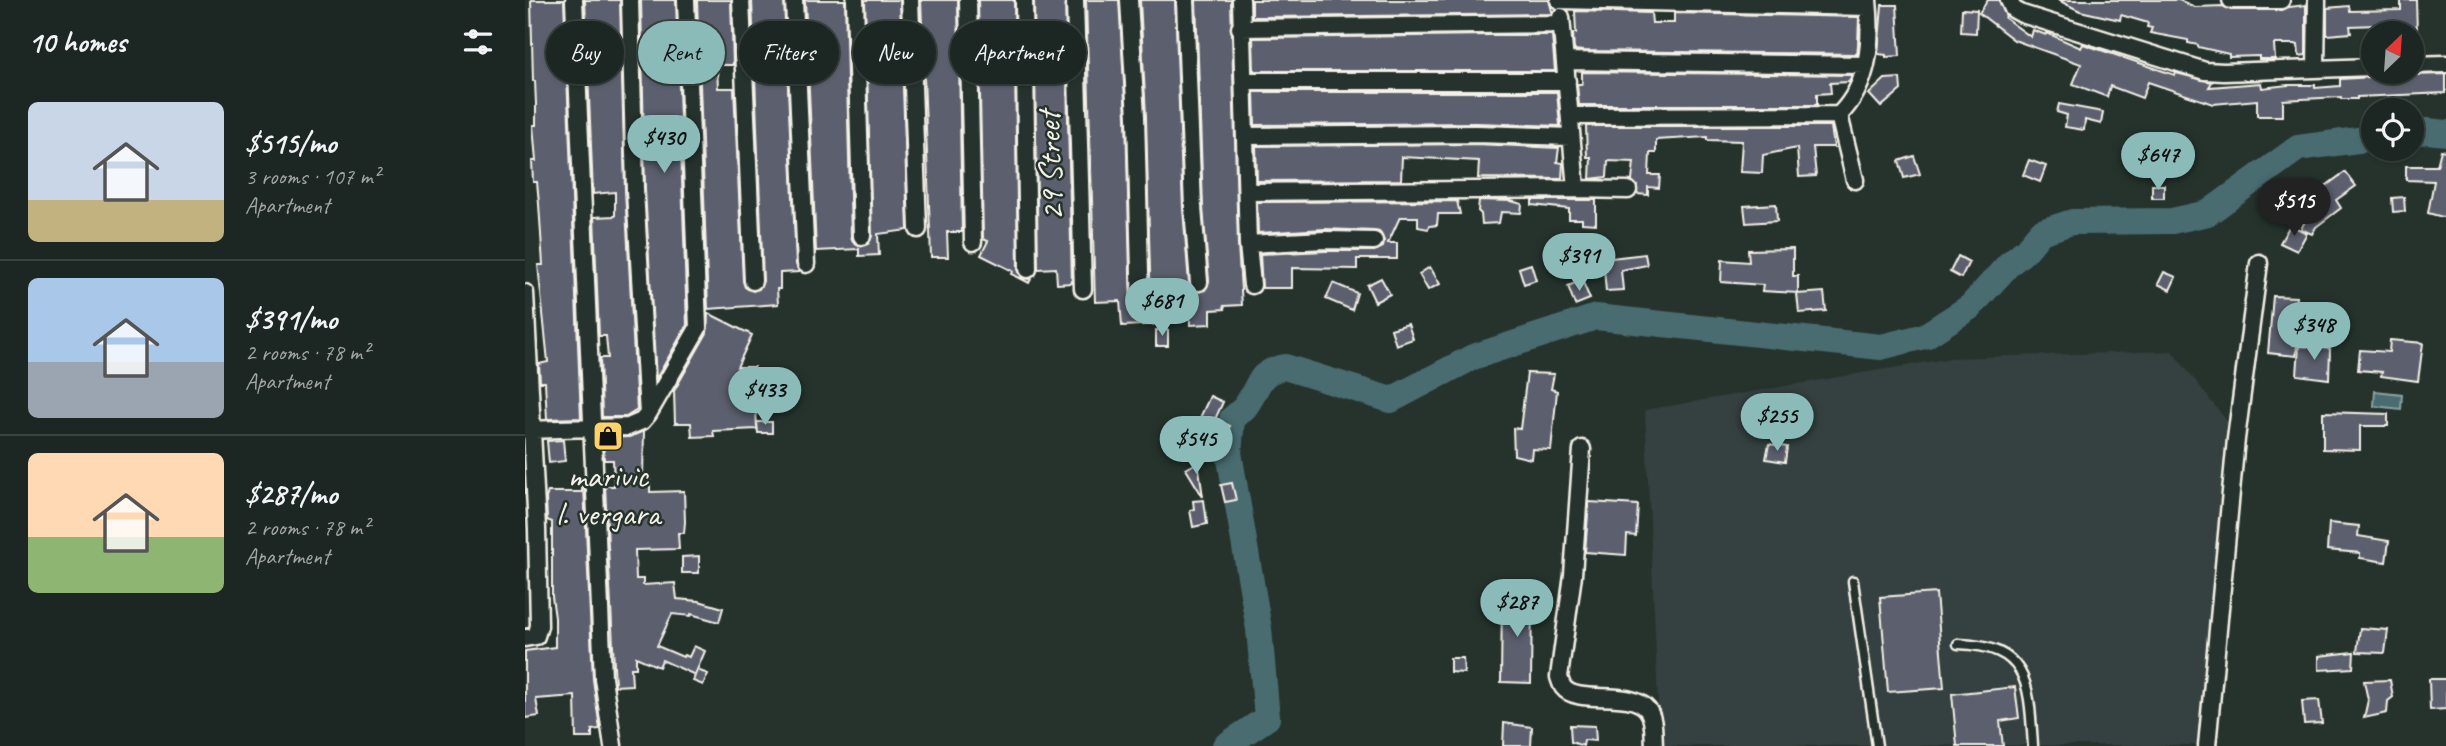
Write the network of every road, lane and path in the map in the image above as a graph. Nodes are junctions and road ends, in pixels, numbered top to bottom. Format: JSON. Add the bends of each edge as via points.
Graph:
{"nodes":[{"id":1,"x":574,"y":0,"type":"edge"},
{"id":2,"x":630,"y":0,"type":"edge"},
{"id":3,"x":686,"y":0,"type":"edge"},
{"id":4,"x":740,"y":0,"type":"edge"},
{"id":5,"x":794,"y":0,"type":"edge"},
{"id":6,"x":855,"y":0,"type":"edge"},
{"id":7,"x":910,"y":0,"type":"edge"},
{"id":8,"x":968,"y":0,"type":"edge"},
{"id":9,"x":1024,"y":0,"type":"edge"},
{"id":10,"x":1075,"y":0,"type":"edge"},
{"id":11,"x":1129,"y":0,"type":"edge"},
{"id":12,"x":1185,"y":0,"type":"edge"},
{"id":13,"x":1241,"y":0,"type":"edge"},
{"id":14,"x":1559,"y":0,"type":"edge"},
{"id":15,"x":2009,"y":0,"type":"edge"},
{"id":16,"x":2231,"y":0,"type":"edge"},
{"id":17,"x":2281,"y":0,"type":"edge"},
{"id":18,"x":2317,"y":0,"type":"edge"},
{"id":19,"x":1868,"y":4,"type":"edge"},
{"id":20,"x":1561,"y":24,"type":"junction"},
{"id":21,"x":1240,"y":28,"type":"junction"},
{"id":22,"x":1565,"y":61,"type":"junction"},
{"id":23,"x":2446,"y":64,"type":"edge"},
{"id":24,"x":1866,"y":65,"type":"junction"},
{"id":25,"x":2424,"y":65,"type":"edge"},
{"id":26,"x":2361,"y":67,"type":"edge"},
{"id":27,"x":2316,"y":69,"type":"junction"},
{"id":28,"x":1245,"y":81,"type":"junction"},
{"id":29,"x":1567,"y":81,"type":"junction"},
{"id":30,"x":1570,"y":116,"type":"junction"},
{"id":31,"x":1839,"y":116,"type":"junction"},
{"id":32,"x":1246,"y":136,"type":"junction"},
{"id":33,"x":1570,"y":137,"type":"junction"},
{"id":34,"x":1855,"y":180,"type":"dead end"},
{"id":35,"x":1576,"y":189,"type":"junction"},
{"id":36,"x":1627,"y":190,"type":"dead end"},
{"id":37,"x":1247,"y":192,"type":"junction"},
{"id":38,"x":918,"y":229,"type":"dead end"},
{"id":39,"x":862,"y":236,"type":"dead end"},
{"id":40,"x":972,"y":242,"type":"dead end"},
{"id":41,"x":1374,"y":242,"type":"dead end"},
{"id":42,"x":1248,"y":244,"type":"junction"},
{"id":43,"x":2259,"y":263,"type":"dead end"},
{"id":44,"x":806,"y":264,"type":"dead end"},
{"id":45,"x":1028,"y":269,"type":"dead end"},
{"id":46,"x":753,"y":281,"type":"dead end"},
{"id":47,"x":1199,"y":282,"type":"dead end"},
{"id":48,"x":1252,"y":285,"type":"dead end"},
{"id":49,"x":1083,"y":289,"type":"dead end"},
{"id":50,"x":525,"y":293,"type":"edge"},
{"id":51,"x":1141,"y":312,"type":"dead end"},
{"id":52,"x":648,"y":414,"type":"junction"},
{"id":53,"x":591,"y":428,"type":"junction"},
{"id":54,"x":529,"y":430,"type":"edge"},
{"id":55,"x":1582,"y":449,"type":"dead end"},
{"id":56,"x":531,"y":529,"type":"edge"},
{"id":57,"x":1853,"y":581,"type":"dead end"},
{"id":58,"x":532,"y":587,"type":"edge"},
{"id":59,"x":530,"y":637,"type":"edge"},
{"id":60,"x":1958,"y":644,"type":"dead end"},
{"id":61,"x":612,"y":745,"type":"edge"},
{"id":62,"x":1655,"y":745,"type":"edge"},
{"id":63,"x":1877,"y":746,"type":"edge"},
{"id":64,"x":2033,"y":746,"type":"edge"},
{"id":65,"x":2207,"y":746,"type":"edge"}],
"edges":[{"from":1,"to":53,"type":"street"},
{"from":2,"to":52,"type":"street"},
{"from":3,"to":52,"type":"street","via":[[698,328]]},
{"from":4,"to":46,"type":"street"},
{"from":5,"to":44,"type":"street"},
{"from":6,"to":39,"type":"street"},
{"from":7,"to":38,"type":"street"},
{"from":8,"to":40,"type":"street"},
{"from":9,"to":45,"type":"street"},
{"from":10,"to":49,"type":"street","name":"29 Street"},
{"from":11,"to":51,"type":"street"},
{"from":12,"to":47,"type":"street"},
{"from":13,"to":21,"type":"street"},
{"from":14,"to":19,"type":"street"},
{"from":14,"to":20,"type":"street"},
{"from":15,"to":27,"type":"street","via":[[2022,14],[2205,71]]},
{"from":16,"to":17,"type":"street"},
{"from":18,"to":27,"type":"street"},
{"from":19,"to":24,"type":"street"},
{"from":20,"to":21,"type":"street"},
{"from":20,"to":22,"type":"street"},
{"from":21,"to":28,"type":"street"},
{"from":22,"to":24,"type":"street"},
{"from":22,"to":29,"type":"street"},
{"from":23,"to":25,"type":"street"},
{"from":24,"to":31,"type":"street","via":[[1856,94]]},
{"from":26,"to":27,"type":"street"},
{"from":28,"to":29,"type":"street"},
{"from":28,"to":32,"type":"street"},
{"from":29,"to":30,"type":"street"},
{"from":30,"to":31,"type":"street"},
{"from":30,"to":33,"type":"street"},
{"from":31,"to":34,"type":"street"},
{"from":32,"to":33,"type":"street"},
{"from":32,"to":37,"type":"street"},
{"from":33,"to":35,"type":"street"},
{"from":35,"to":36,"type":"street"},
{"from":35,"to":37,"type":"street"},
{"from":37,"to":42,"type":"street"},
{"from":41,"to":42,"type":"street"},
{"from":42,"to":48,"type":"street"},
{"from":43,"to":65,"type":"street","via":[[2236,439]]},
{"from":50,"to":54,"type":"street"},
{"from":52,"to":53,"type":"street","via":[[628,427]]},
{"from":53,"to":54,"type":"street"},
{"from":53,"to":61,"type":"street","via":[[603,678]]},
{"from":54,"to":56,"type":"street"},
{"from":55,"to":62,"type":"street","via":[[1573,575],[1559,677],[1563,688],[1574,695],[1638,702],[1648,709]]},
{"from":56,"to":58,"type":"street"},
{"from":57,"to":63,"type":"lane"},
{"from":58,"to":59,"type":"street","via":[[539,626]]},
{"from":60,"to":64,"type":"lane","via":[[1991,648],[2010,657],[2024,677]]}]}
